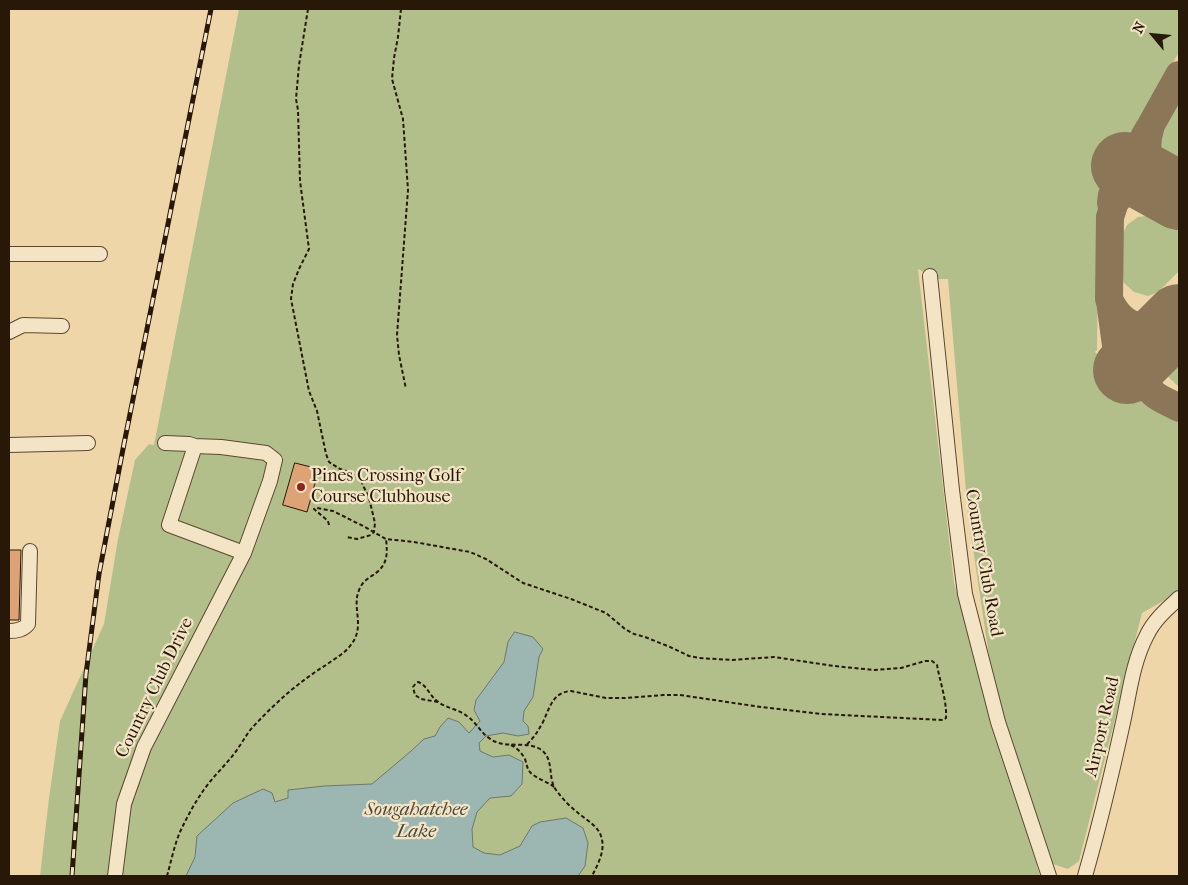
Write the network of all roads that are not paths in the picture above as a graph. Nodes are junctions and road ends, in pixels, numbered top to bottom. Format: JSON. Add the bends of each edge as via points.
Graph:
{"nodes":[{"id":1,"x":9,"y":254,"type":"edge"},
{"id":2,"x":100,"y":254,"type":"dead end"},
{"id":3,"x":930,"y":276,"type":"dead end"},
{"id":4,"x":62,"y":326,"type":"dead end"},
{"id":5,"x":9,"y":332,"type":"edge"},
{"id":6,"x":165,"y":443,"type":"dead end"},
{"id":7,"x":88,"y":444,"type":"dead end"},
{"id":8,"x":9,"y":445,"type":"edge"},
{"id":9,"x":195,"y":446,"type":"junction"},
{"id":10,"x":30,"y":551,"type":"dead end"},
{"id":11,"x":244,"y":553,"type":"junction"},
{"id":12,"x":1179,"y":598,"type":"edge"},
{"id":13,"x":9,"y":631,"type":"edge"},
{"id":14,"x":115,"y":876,"type":"edge"},
{"id":15,"x":1049,"y":876,"type":"edge"},
{"id":16,"x":1085,"y":876,"type":"edge"}],
"edges":[{"from":1,"to":2,"type":"street"},
{"from":3,"to":15,"type":"street","name":"Country Club Road","via":[[965,594],[998,722]]},
{"from":4,"to":5,"type":"street","via":[[23,325]]},
{"from":6,"to":9,"type":"street"},
{"from":7,"to":8,"type":"street"},
{"from":9,"to":11,"type":"street","via":[[170,525]]},
{"from":9,"to":11,"type":"street","name":"Country Club Drive","via":[[266,453],[275,460]]},
{"from":10,"to":13,"type":"street","via":[[28,624],[25,628]]},
{"from":11,"to":14,"type":"street","name":"Country Club Drive","via":[[144,748],[124,804]]},
{"from":12,"to":16,"type":"street","name":"Airport Road","via":[[1147,634],[1138,656]]}]}
